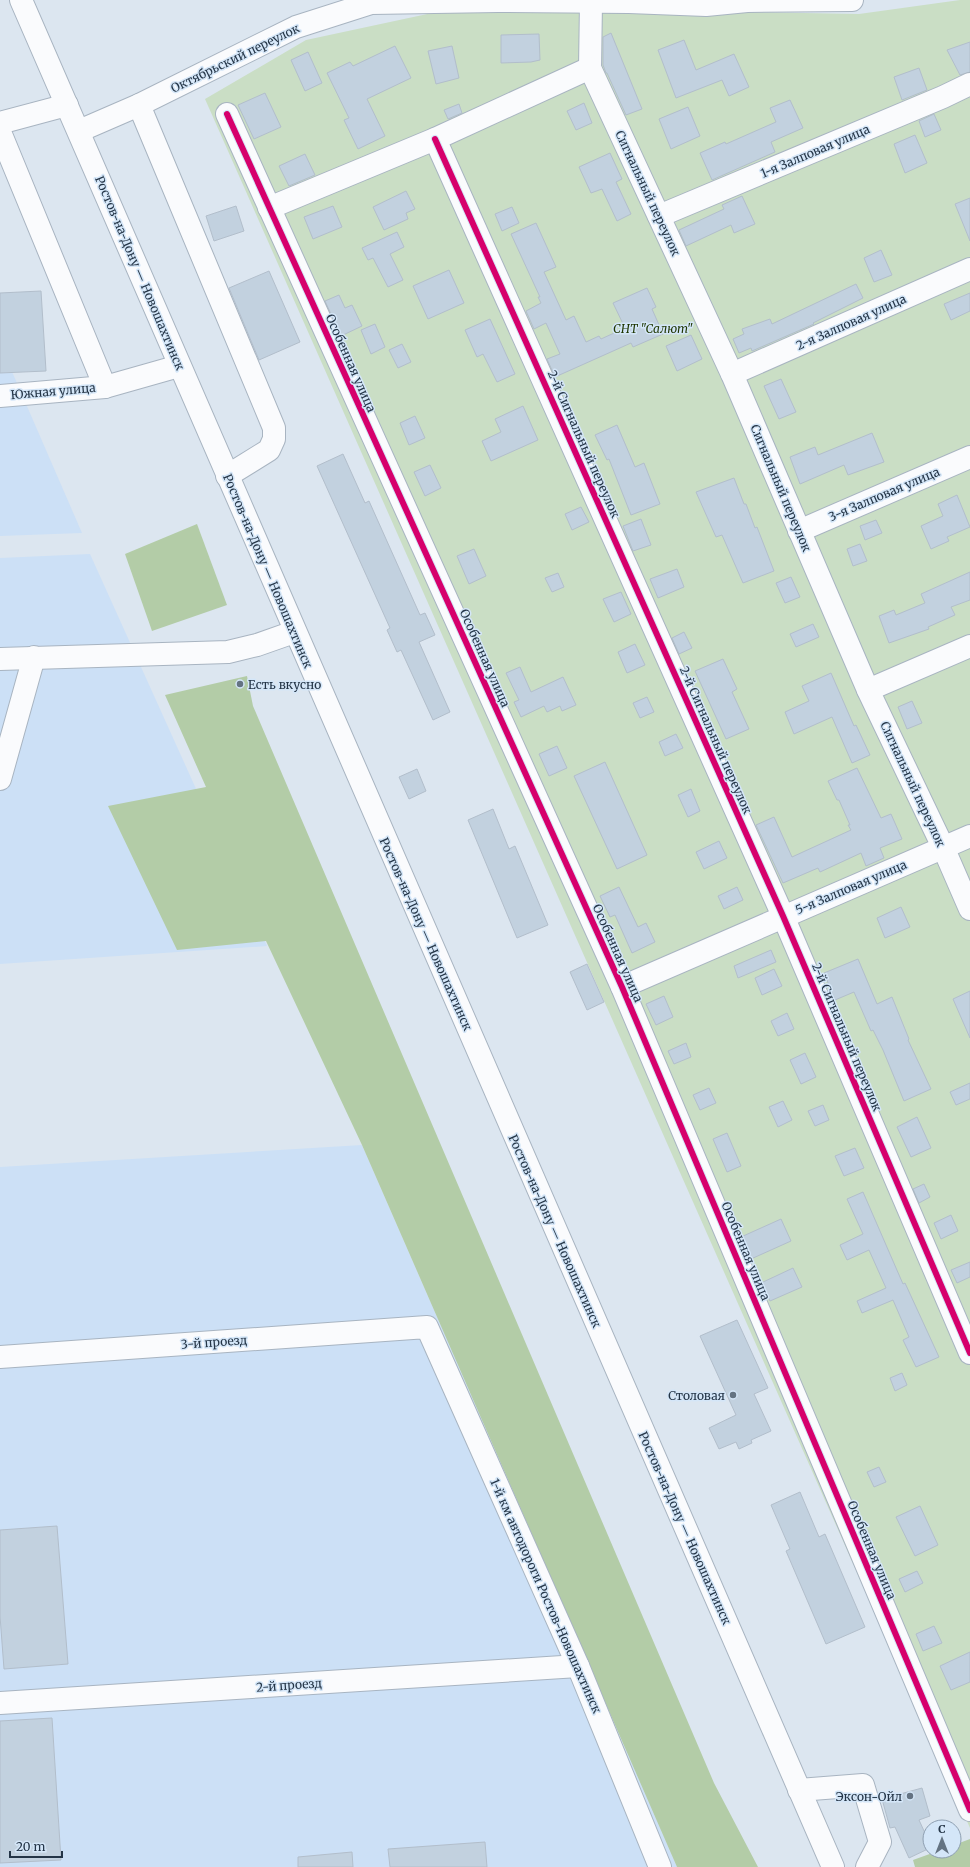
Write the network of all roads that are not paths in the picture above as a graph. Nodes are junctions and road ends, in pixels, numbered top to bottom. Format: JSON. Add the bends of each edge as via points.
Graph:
{"nodes":[{"id":1,"x":20,"y":0,"type":"edge"},
{"id":2,"x":852,"y":0,"type":"edge"},
{"id":3,"x":591,"y":2,"type":"junction"},
{"id":4,"x":706,"y":2,"type":"edge"},
{"id":5,"x":590,"y":68,"type":"junction"},
{"id":6,"x":970,"y":84,"type":"edge"},
{"id":7,"x":67,"y":105,"type":"junction"},
{"id":8,"x":139,"y":105,"type":"junction"},
{"id":9,"x":227,"y":114,"type":"dead end"},
{"id":10,"x":0,"y":123,"type":"edge"},
{"id":11,"x":79,"y":131,"type":"junction"},
{"id":12,"x":0,"y":132,"type":"edge"},
{"id":13,"x":435,"y":139,"type":"junction"},
{"id":14,"x":269,"y":208,"type":"junction"},
{"id":15,"x":659,"y":216,"type":"junction"},
{"id":16,"x":970,"y":270,"type":"edge"},
{"id":17,"x":179,"y":366,"type":"junction"},
{"id":18,"x":732,"y":374,"type":"junction"},
{"id":19,"x":105,"y":387,"type":"junction"},
{"id":20,"x":0,"y":396,"type":"edge"},
{"id":21,"x":970,"y":457,"type":"edge"},
{"id":22,"x":227,"y":476,"type":"junction"},
{"id":23,"x":799,"y":530,"type":"junction"},
{"id":24,"x":294,"y":632,"type":"junction"},
{"id":25,"x":970,"y":646,"type":"edge"},
{"id":26,"x":34,"y":657,"type":"junction"},
{"id":27,"x":0,"y":659,"type":"edge"},
{"id":28,"x":868,"y":690,"type":"junction"},
{"id":29,"x":0,"y":779,"type":"edge"},
{"id":30,"x":970,"y":836,"type":"edge"},
{"id":31,"x":944,"y":847,"type":"junction"},
{"id":32,"x":970,"y":909,"type":"edge"},
{"id":33,"x":783,"y":916,"type":"junction"},
{"id":34,"x":622,"y":987,"type":"junction"},
{"id":35,"x":428,"y":1328,"type":"joint"},
{"id":36,"x":970,"y":1353,"type":"edge"},
{"id":37,"x":0,"y":1357,"type":"edge"},
{"id":38,"x":578,"y":1666,"type":"junction"},
{"id":39,"x":0,"y":1703,"type":"edge"},
{"id":40,"x":799,"y":1790,"type":"junction"},
{"id":41,"x":970,"y":1810,"type":"edge"},
{"id":42,"x":660,"y":1867,"type":"edge"},
{"id":43,"x":833,"y":1867,"type":"edge"},
{"id":44,"x":867,"y":1867,"type":"edge"}],
"edges":[{"from":1,"to":7,"type":"street","name":"Ростов-на-Дону — Новошахтинск"},
{"from":2,"to":4,"type":"street","name":"Октябрьский переулок"},
{"from":3,"to":4,"type":"street","name":"Октябрьский переулок"},
{"from":3,"to":5,"type":"street"},
{"from":3,"to":8,"type":"street","name":"Октябрьский переулок","via":[[371,3],[296,27]]},
{"from":5,"to":13,"type":"street"},
{"from":5,"to":15,"type":"street","name":"Сигнальный переулок"},
{"from":6,"to":15,"type":"street","name":"1-я Залповая улица"},
{"from":7,"to":10,"type":"street"},
{"from":7,"to":11,"type":"street","name":"Ростов-на-Дону — Новошахтинск"},
{"from":8,"to":11,"type":"street","name":"Октябрьский переулок"},
{"from":8,"to":22,"type":"street","via":[[274,428],[274,439],[269,450]]},
{"from":9,"to":14,"type":"street","name":"Особенная улица"},
{"from":11,"to":17,"type":"street","name":"Ростов-на-Дону — Новошахтинск"},
{"from":12,"to":19,"type":"street"},
{"from":13,"to":14,"type":"street"},
{"from":13,"to":33,"type":"street","name":"2-й Сигнальный переулок"},
{"from":14,"to":34,"type":"street","name":"Особенная улица"},
{"from":15,"to":18,"type":"street","name":"Сигнальный переулок"},
{"from":16,"to":18,"type":"street","name":"2-я Залповая улица"},
{"from":17,"to":19,"type":"street","name":"Южная улица"},
{"from":17,"to":22,"type":"street","name":"Ростов-на-Дону — Новошахтинск"},
{"from":18,"to":23,"type":"street","name":"Сигнальный переулок"},
{"from":19,"to":20,"type":"street","name":"Южная улица"},
{"from":21,"to":23,"type":"street","name":"3-я Залповая улица"},
{"from":22,"to":24,"type":"street","name":"Ростов-на-Дону — Новошахтинск"},
{"from":23,"to":28,"type":"street","name":"Сигнальный переулок"},
{"from":24,"to":26,"type":"street","via":[[228,652]]},
{"from":24,"to":40,"type":"street","name":"Ростов-на-Дону — Новошахтинск"},
{"from":25,"to":28,"type":"street"},
{"from":26,"to":27,"type":"street"},
{"from":26,"to":29,"type":"street"},
{"from":28,"to":31,"type":"street","name":"Сигнальный переулок"},
{"from":30,"to":31,"type":"street","name":"5-я Залповая улица"},
{"from":31,"to":32,"type":"street","name":"Сигнальный переулок"},
{"from":31,"to":33,"type":"street","name":"5-я Залповая улица"},
{"from":33,"to":34,"type":"street","name":"5-я Залповая улица"},
{"from":33,"to":36,"type":"street","name":"2-й Сигнальный переулок"},
{"from":34,"to":41,"type":"street","name":"Особенная улица"},
{"from":35,"to":37,"type":"street","name":"3-й проезд"},
{"from":35,"to":38,"type":"street","name":"1-й км автодороги Ростов-Новошахтинск"},
{"from":38,"to":39,"type":"street","name":"2-й проезд"},
{"from":38,"to":42,"type":"street","name":"1-й км автодороги Ростов-Новошахтинск"},
{"from":40,"to":43,"type":"street","name":"Ростов-на-Дону — Новошахтинск"},
{"from":40,"to":44,"type":"street","via":[[863,1785],[880,1842]]}]}
